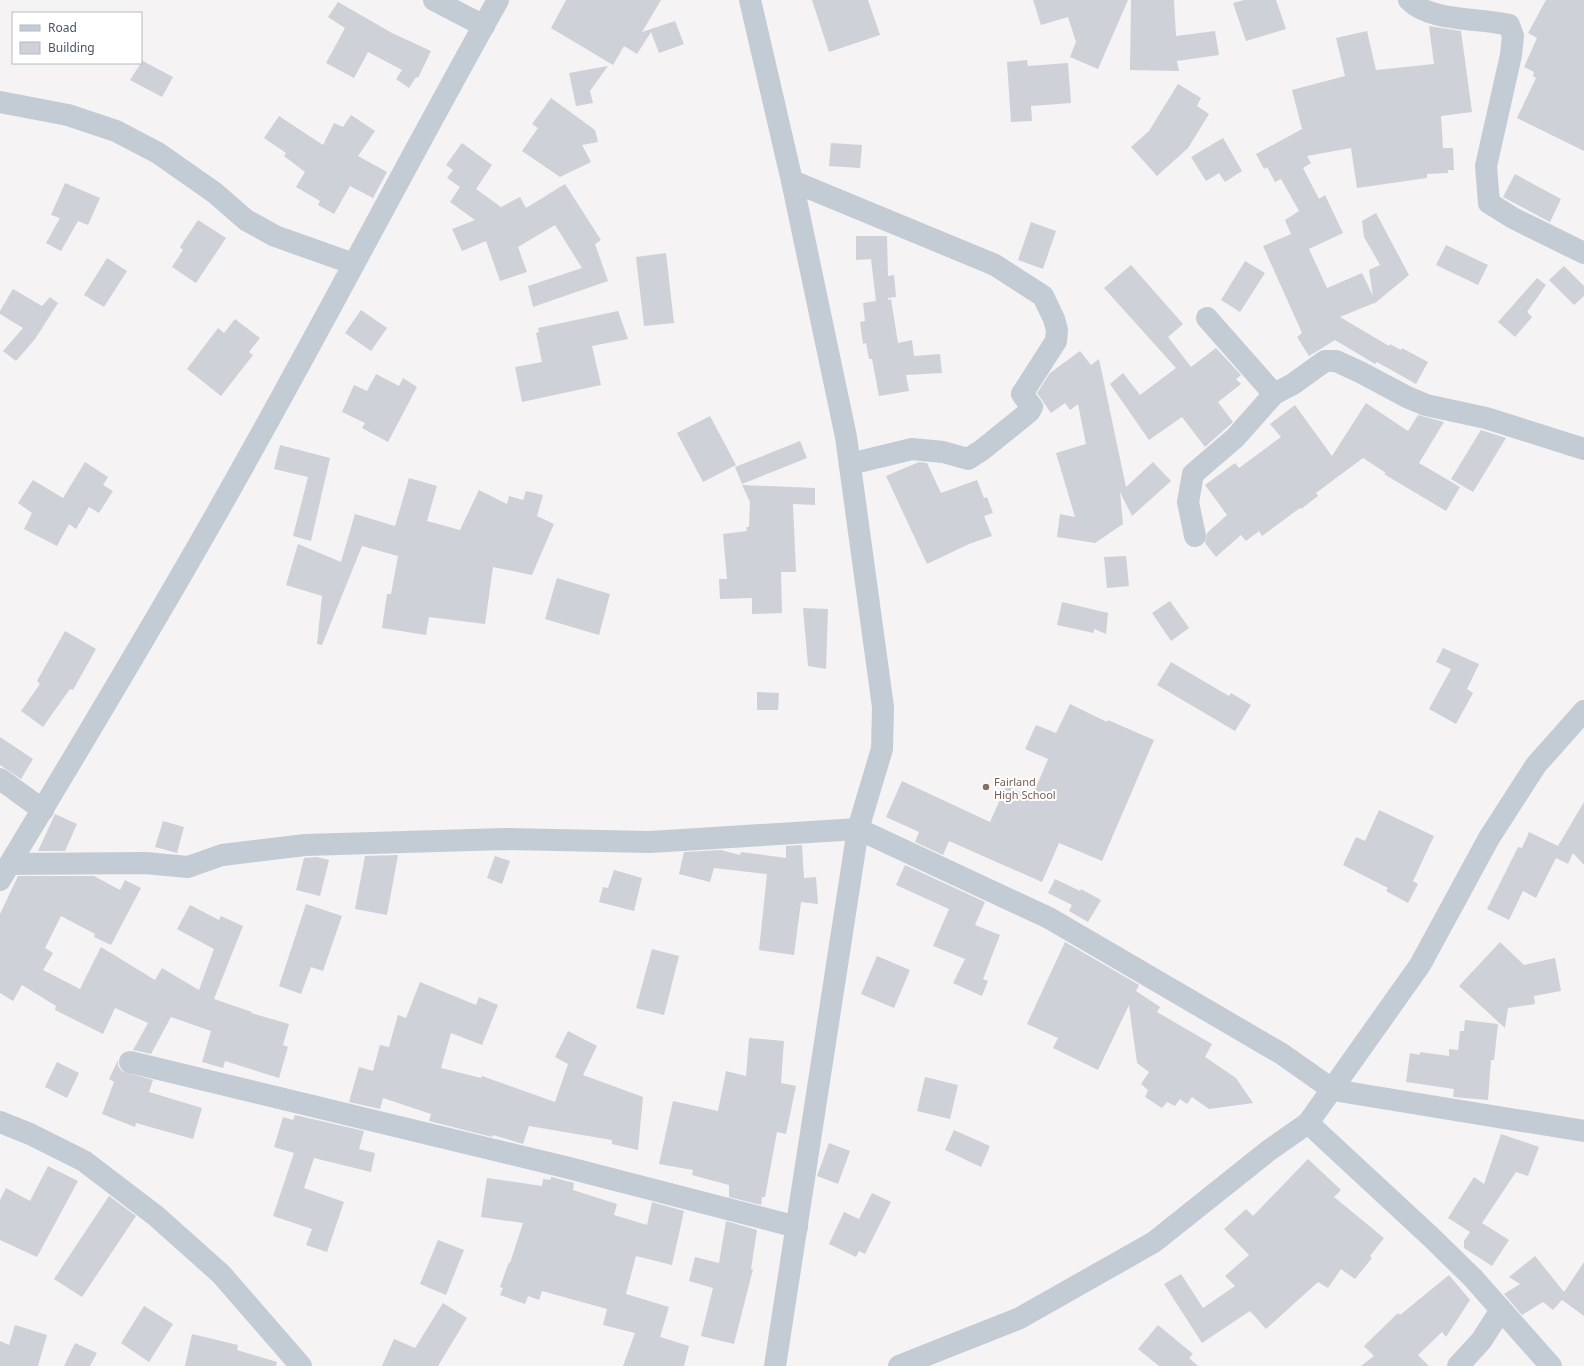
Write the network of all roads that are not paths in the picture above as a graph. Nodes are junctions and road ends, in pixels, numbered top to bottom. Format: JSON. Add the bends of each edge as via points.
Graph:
{"nodes":[{"id":1,"x":434,"y":0,"type":"edge"},
{"id":2,"x":498,"y":0,"type":"edge"},
{"id":3,"x":750,"y":0,"type":"edge"},
{"id":4,"x":1410,"y":0,"type":"edge"},
{"id":5,"x":484,"y":26,"type":"junction"},
{"id":6,"x":0,"y":102,"type":"edge"},
{"id":7,"x":792,"y":181,"type":"junction"},
{"id":8,"x":1584,"y":253,"type":"edge"},
{"id":9,"x":354,"y":264,"type":"junction"},
{"id":10,"x":1207,"y":318,"type":"dead end"},
{"id":11,"x":1274,"y":394,"type":"junction"},
{"id":12,"x":1584,"y":449,"type":"edge"},
{"id":13,"x":850,"y":464,"type":"junction"},
{"id":14,"x":1195,"y":536,"type":"dead end"},
{"id":15,"x":1584,"y":711,"type":"edge"},
{"id":16,"x":0,"y":779,"type":"edge"},
{"id":17,"x":43,"y":810,"type":"junction"},
{"id":18,"x":858,"y":829,"type":"junction"},
{"id":19,"x":5,"y":872,"type":"edge"},
{"id":20,"x":130,"y":1062,"type":"dead end"},
{"id":21,"x":1333,"y":1090,"type":"junction"},
{"id":22,"x":0,"y":1122,"type":"edge"},
{"id":23,"x":1308,"y":1123,"type":"junction"},
{"id":24,"x":1584,"y":1131,"type":"edge"},
{"id":25,"x":797,"y":1227,"type":"junction"},
{"id":26,"x":1501,"y":1310,"type":"junction"},
{"id":27,"x":301,"y":1366,"type":"edge"},
{"id":28,"x":775,"y":1366,"type":"edge"},
{"id":29,"x":899,"y":1366,"type":"edge"},
{"id":30,"x":1458,"y":1366,"type":"edge"},
{"id":31,"x":1551,"y":1366,"type":"edge"}],
"edges":[{"from":1,"to":5,"type":"street"},
{"from":2,"to":5,"type":"street"},
{"from":3,"to":7,"type":"street"},
{"from":4,"to":8,"type":"street","via":[[1423,11],[1509,25],[1513,36],[1510,55],[1486,166],[1489,203],[1513,218]]},
{"from":5,"to":9,"type":"street"},
{"from":6,"to":9,"type":"street","via":[[68,115],[116,131],[158,152],[215,193],[246,220],[275,236]]},
{"from":7,"to":13,"type":"street"},
{"from":7,"to":13,"type":"street","via":[[995,265],[1042,296],[1051,310],[1057,330],[1056,341],[1022,394],[1032,407],[1029,412],[982,450],[968,459],[943,452],[912,449]]},
{"from":9,"to":17,"type":"street","via":[[227,496]]},
{"from":10,"to":11,"type":"street"},
{"from":11,"to":12,"type":"street","via":[[1325,361],[1336,362],[1426,405],[1486,418]]},
{"from":11,"to":14,"type":"street","via":[[1235,438],[1192,474],[1188,502]]},
{"from":13,"to":18,"type":"street","via":[[883,706],[882,749]]},
{"from":15,"to":21,"type":"street","via":[[1536,765],[1489,838],[1420,965]]},
{"from":16,"to":17,"type":"street"},
{"from":17,"to":19,"type":"street"},
{"from":18,"to":19,"type":"street","via":[[650,842],[504,839],[305,846],[222,855],[188,867],[145,863]]},
{"from":18,"to":21,"type":"street","via":[[1049,918],[1282,1054]]},
{"from":18,"to":25,"type":"street"},
{"from":20,"to":25,"type":"street","via":[[565,1167]]},
{"from":21,"to":23,"type":"street"},
{"from":21,"to":24,"type":"street"},
{"from":22,"to":27,"type":"street","via":[[84,1161],[156,1216],[221,1274]]},
{"from":23,"to":26,"type":"street","via":[[1431,1237]]},
{"from":23,"to":29,"type":"street","via":[[1268,1151],[1154,1242],[1020,1318]]},
{"from":25,"to":28,"type":"street"},
{"from":26,"to":30,"type":"street","via":[[1480,1341]]},
{"from":26,"to":31,"type":"street"}]}
